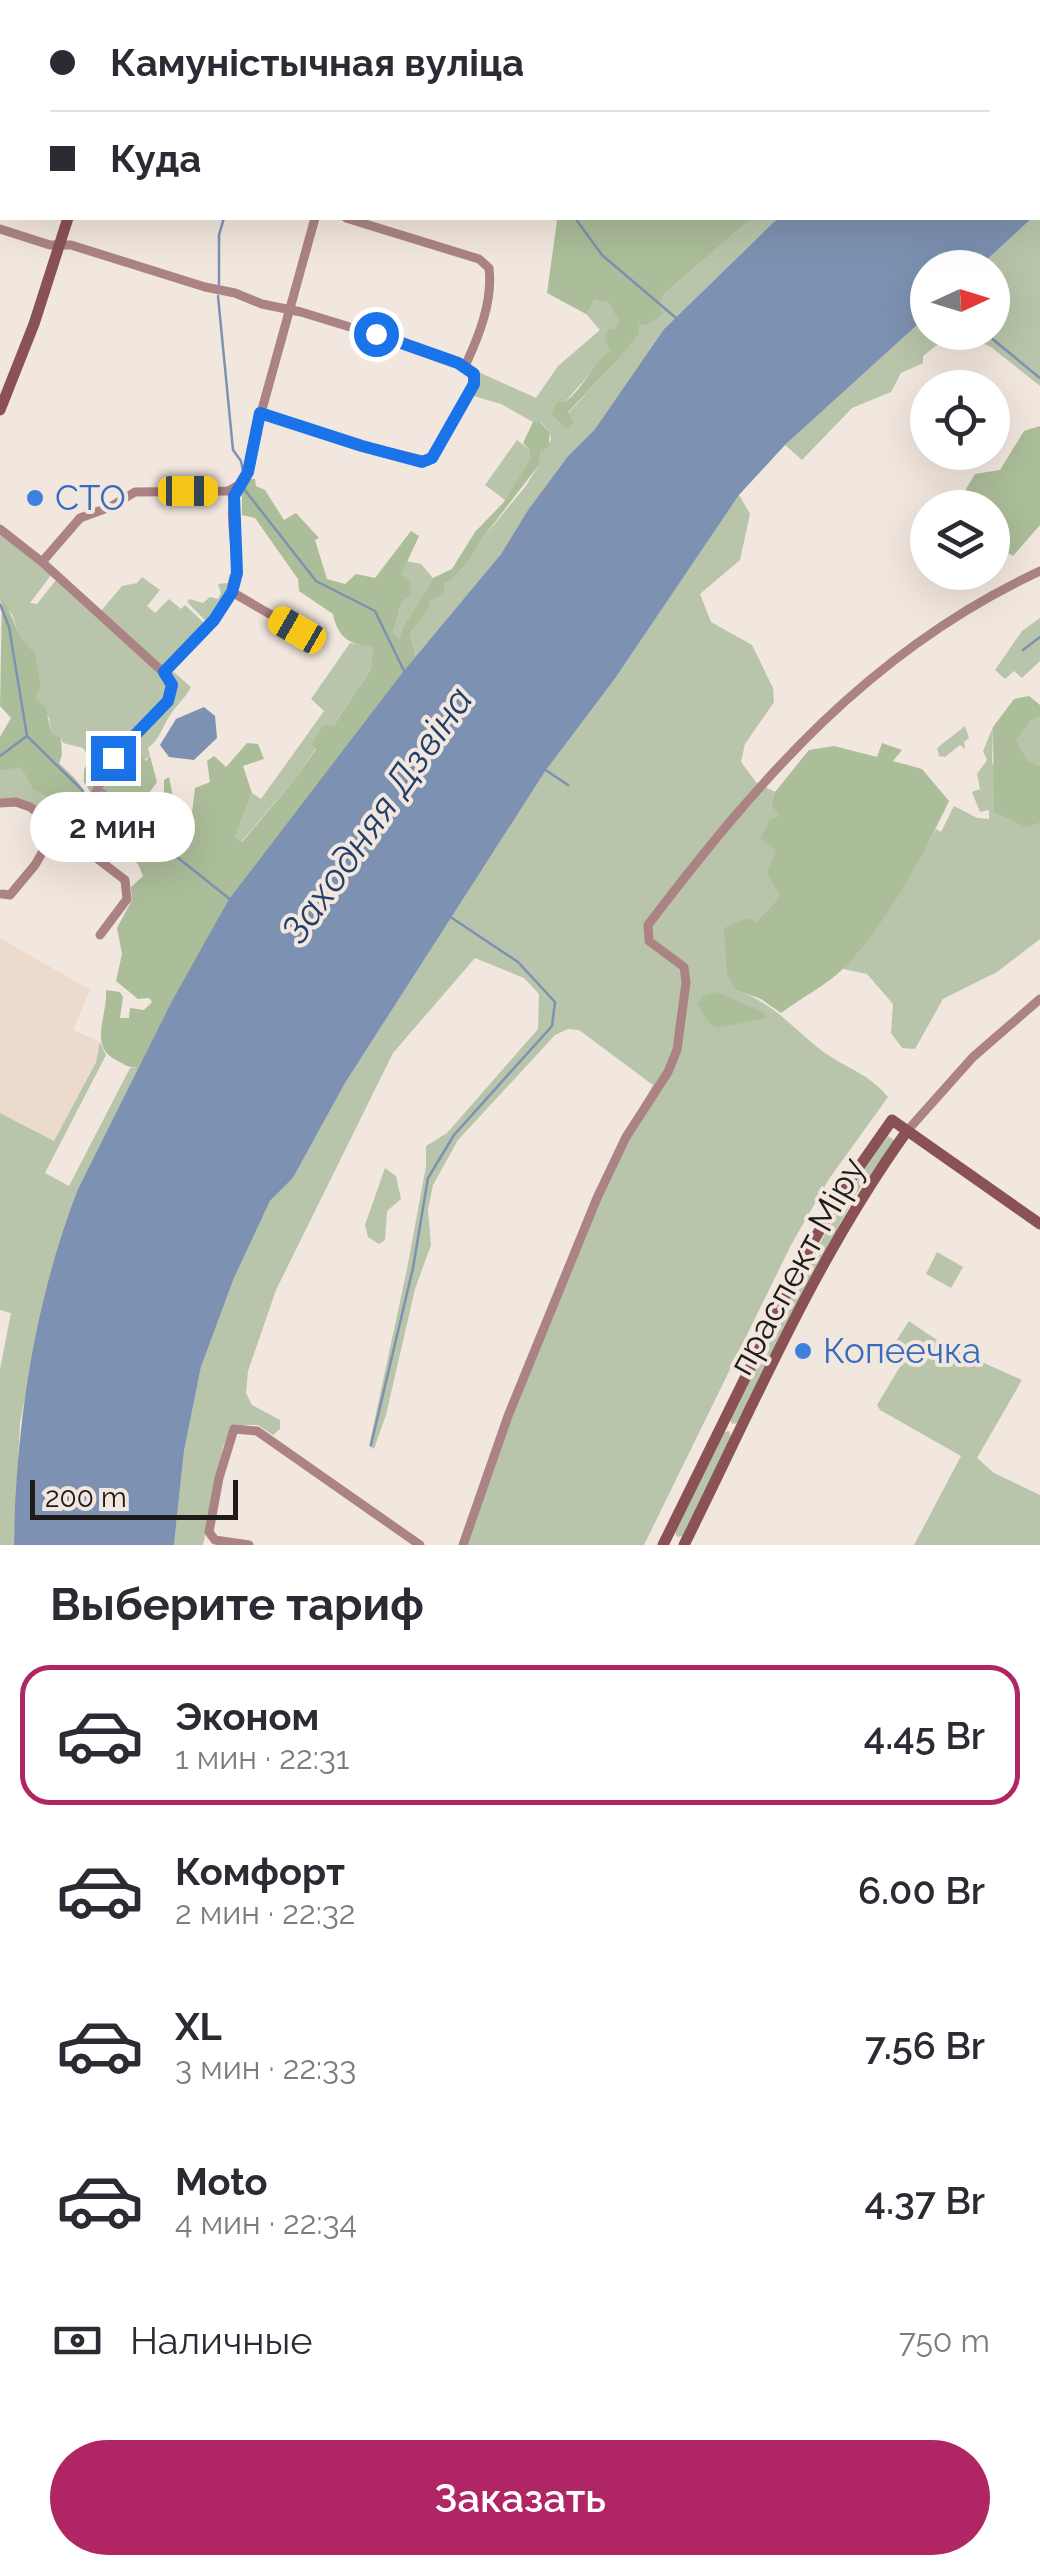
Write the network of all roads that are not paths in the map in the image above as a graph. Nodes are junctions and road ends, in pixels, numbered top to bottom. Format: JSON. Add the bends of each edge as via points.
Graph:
{"nodes":[{"id":1,"x":67,"y":220,"type":"edge"},
{"id":2,"x":314,"y":220,"type":"edge"},
{"id":3,"x":352,"y":220,"type":"edge"},
{"id":4,"x":0,"y":228,"type":"edge"},
{"id":5,"x":60,"y":245,"type":"junction"},
{"id":6,"x":289,"y":309,"type":"junction"},
{"id":7,"x":465,"y":366,"type":"junction"},
{"id":8,"x":0,"y":410,"type":"edge"},
{"id":9,"x":260,"y":413,"type":"junction"},
{"id":10,"x":236,"y":488,"type":"junction"},
{"id":11,"x":0,"y":529,"type":"edge"},
{"id":12,"x":42,"y":562,"type":"junction"},
{"id":13,"x":1040,"y":571,"type":"edge"},
{"id":14,"x":232,"y":592,"type":"junction"},
{"id":15,"x":297,"y":630,"type":"dead end"},
{"id":16,"x":164,"y":672,"type":"junction"},
{"id":17,"x":0,"y":803,"type":"edge"},
{"id":18,"x":60,"y":829,"type":"junction"},
{"id":19,"x":2,"y":894,"type":"edge"},
{"id":20,"x":100,"y":936,"type":"dead end"},
{"id":21,"x":1040,"y":999,"type":"edge"},
{"id":22,"x":907,"y":1131,"type":"junction"},
{"id":23,"x":1040,"y":1224,"type":"edge"},
{"id":24,"x":722,"y":1424,"type":"junction"},
{"id":25,"x":740,"y":1432,"type":"junction"},
{"id":26,"x":665,"y":1541,"type":"edge"},
{"id":27,"x":249,"y":1545,"type":"edge"},
{"id":28,"x":420,"y":1545,"type":"edge"},
{"id":29,"x":466,"y":1545,"type":"edge"},
{"id":30,"x":684,"y":1545,"type":"edge"}],
"edges":[{"from":1,"to":5,"type":"street"},
{"from":2,"to":6,"type":"street"},
{"from":3,"to":7,"type":"street","via":[[484,262],[490,273],[480,334]]},
{"from":4,"to":5,"type":"street"},
{"from":5,"to":6,"type":"street"},
{"from":5,"to":8,"type":"street"},
{"from":6,"to":7,"type":"street"},
{"from":6,"to":9,"type":"street"},
{"from":7,"to":9,"type":"street","via":[[474,384],[427,461]]},
{"from":9,"to":10,"type":"street","via":[[248,472]]},
{"from":10,"to":12,"type":"street","via":[[135,492],[80,518]]},
{"from":10,"to":14,"type":"street"},
{"from":11,"to":12,"type":"street"},
{"from":12,"to":16,"type":"street"},
{"from":13,"to":29,"type":"street","via":[[968,607],[869,677],[728,824],[648,925],[653,946],[684,967],[676,1050],[597,1198],[508,1416]]},
{"from":14,"to":15,"type":"street"},
{"from":14,"to":16,"type":"street"},
{"from":16,"to":18,"type":"street","via":[[172,685],[168,701],[113,758],[87,810]]},
{"from":17,"to":18,"type":"street","via":[[23,804]]},
{"from":18,"to":19,"type":"street","via":[[20,887]]},
{"from":18,"to":20,"type":"street","via":[[128,886]]},
{"from":21,"to":22,"type":"street","name":"праспект Міру","via":[[972,1058]]},
{"from":22,"to":23,"type":"street"},
{"from":22,"to":24,"type":"street","name":"праспект Міру","via":[[892,1120],[842,1190]]},
{"from":22,"to":25,"type":"street","name":"праспект Міру","via":[[823,1261]]},
{"from":24,"to":25,"type":"street"},
{"from":24,"to":26,"type":"street","name":"праспект Міру"},
{"from":25,"to":30,"type":"street","name":"праспект Міру"},
{"from":26,"to":30,"type":"street"},
{"from":27,"to":28,"type":"street","via":[[215,1540],[208,1532],[234,1429],[246,1428]]}]}
